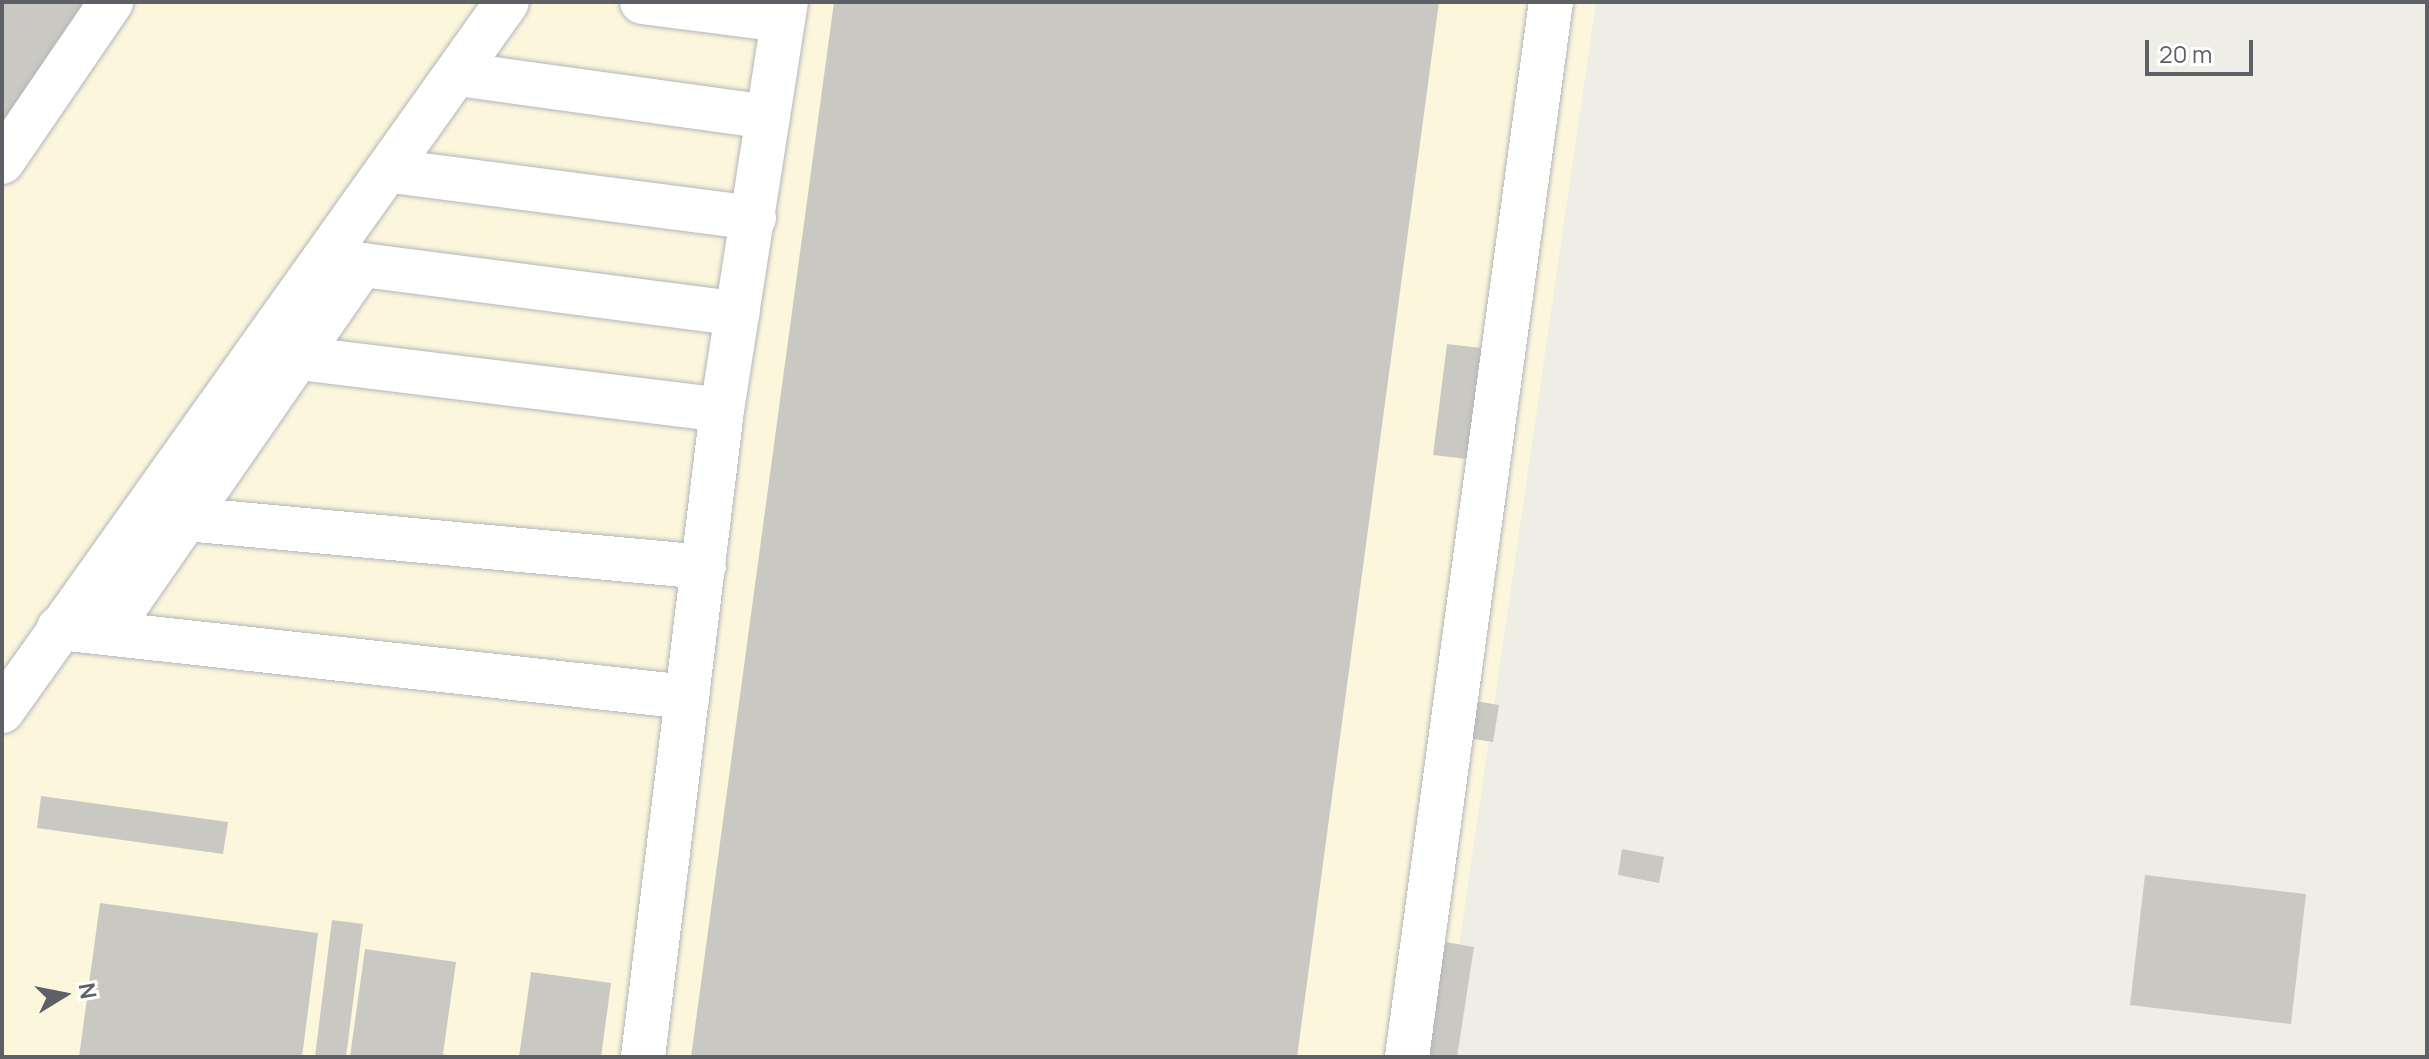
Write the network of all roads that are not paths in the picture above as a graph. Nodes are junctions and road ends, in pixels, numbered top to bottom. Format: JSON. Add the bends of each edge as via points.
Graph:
{"nodes":[{"id":1,"x":111,"y":2,"type":"edge"},
{"id":2,"x":507,"y":2,"type":"edge"},
{"id":3,"x":642,"y":2,"type":"edge"},
{"id":4,"x":1551,"y":2,"type":"edge"},
{"id":5,"x":784,"y":11,"type":"edge"},
{"id":6,"x":458,"y":74,"type":"junction"},
{"id":7,"x":768,"y":117,"type":"junction"},
{"id":8,"x":2,"y":162,"type":"edge"},
{"id":9,"x":392,"y":171,"type":"junction"},
{"id":10,"x":754,"y":218,"type":"junction"},
{"id":11,"x":344,"y":263,"type":"junction"},
{"id":12,"x":738,"y":314,"type":"junction"},
{"id":13,"x":299,"y":358,"type":"junction"},
{"id":14,"x":722,"y":410,"type":"junction"},
{"id":15,"x":186,"y":519,"type":"junction"},
{"id":16,"x":704,"y":567,"type":"junction"},
{"id":17,"x":59,"y":628,"type":"junction"},
{"id":18,"x":107,"y":633,"type":"junction"},
{"id":19,"x":687,"y":697,"type":"junction"},
{"id":20,"x":2,"y":711,"type":"edge"},
{"id":21,"x":643,"y":1057,"type":"edge"},
{"id":22,"x":1407,"y":1057,"type":"edge"}],
"edges":[{"from":1,"to":8,"type":"lane"},
{"from":2,"to":6,"type":"lane"},
{"from":3,"to":5,"type":"lane"},
{"from":4,"to":22,"type":"lane"},
{"from":5,"to":7,"type":"lane"},
{"from":6,"to":7,"type":"lane"},
{"from":6,"to":9,"type":"lane"},
{"from":7,"to":10,"type":"lane"},
{"from":9,"to":10,"type":"lane"},
{"from":9,"to":11,"type":"lane"},
{"from":10,"to":12,"type":"lane"},
{"from":11,"to":12,"type":"lane"},
{"from":11,"to":13,"type":"lane"},
{"from":11,"to":17,"type":"lane"},
{"from":12,"to":14,"type":"lane"},
{"from":13,"to":14,"type":"lane"},
{"from":13,"to":15,"type":"lane"},
{"from":14,"to":16,"type":"lane"},
{"from":15,"to":16,"type":"lane"},
{"from":15,"to":18,"type":"lane"},
{"from":16,"to":19,"type":"lane"},
{"from":17,"to":18,"type":"lane"},
{"from":17,"to":20,"type":"lane"},
{"from":18,"to":19,"type":"lane"},
{"from":19,"to":21,"type":"lane"}]}
